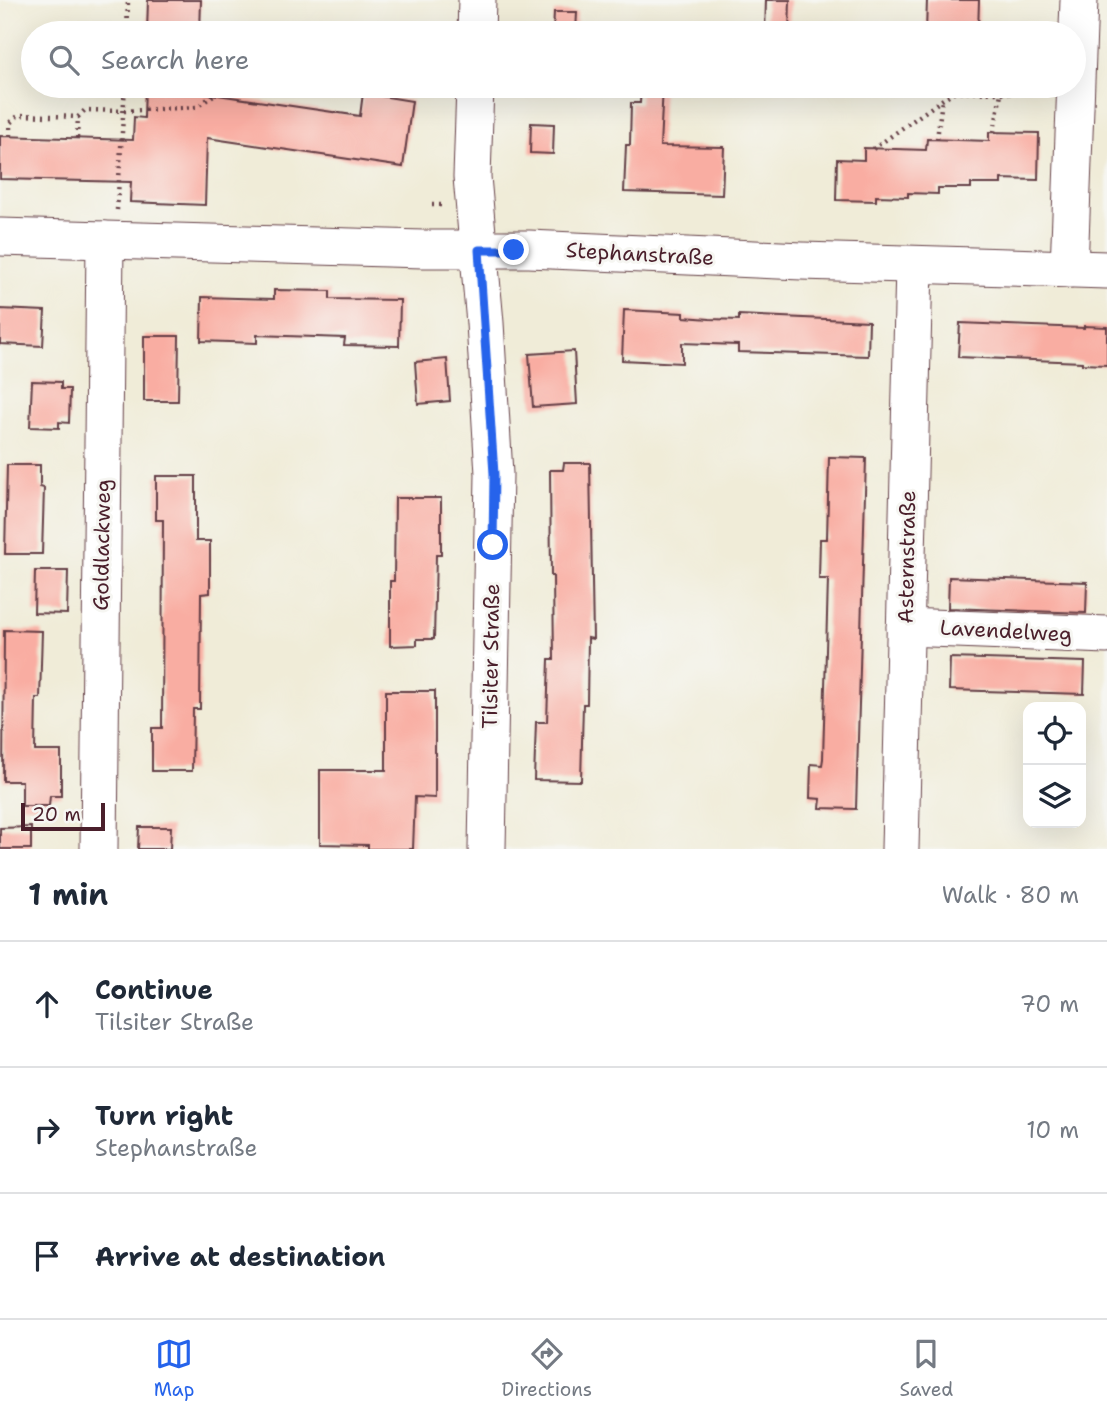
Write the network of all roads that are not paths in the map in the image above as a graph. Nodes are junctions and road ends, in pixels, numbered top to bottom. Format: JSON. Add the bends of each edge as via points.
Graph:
{"nodes":[{"id":1,"x":477,"y":0,"type":"edge"},
{"id":2,"x":1079,"y":0,"type":"edge"},
{"id":3,"x":476,"y":21,"type":"edge"},
{"id":4,"x":1078,"y":21,"type":"edge"},
{"id":5,"x":475,"y":98,"type":"edge"},
{"id":6,"x":1075,"y":98,"type":"edge"},
{"id":7,"x":0,"y":237,"type":"edge"},
{"id":8,"x":105,"y":240,"type":"junction"},
{"id":9,"x":479,"y":250,"type":"junction"},
{"id":10,"x":914,"y":265,"type":"junction"},
{"id":11,"x":1069,"y":270,"type":"junction"},
{"id":12,"x":1107,"y":271,"type":"edge"},
{"id":13,"x":905,"y":627,"type":"junction"},
{"id":14,"x":1107,"y":635,"type":"edge"},
{"id":15,"x":99,"y":849,"type":"edge"},
{"id":16,"x":487,"y":849,"type":"edge"},
{"id":17,"x":900,"y":849,"type":"edge"}],
"edges":[{"from":1,"to":3,"type":"street"},
{"from":2,"to":4,"type":"street"},
{"from":5,"to":9,"type":"street","name":"Tilsiter Straße","via":[[472,177]]},
{"from":6,"to":11,"type":"street"},
{"from":7,"to":8,"type":"street","name":"Stephanstraße"},
{"from":8,"to":9,"type":"street","name":"Stephanstraße"},
{"from":8,"to":15,"type":"street","name":"Goldlackweg"},
{"from":9,"to":10,"type":"street","name":"Stephanstraße"},
{"from":9,"to":16,"type":"street","name":"Tilsiter Straße","via":[[494,474]]},
{"from":10,"to":11,"type":"street","name":"Stephanstraße"},
{"from":10,"to":13,"type":"street","name":"Asternstraße"},
{"from":11,"to":12,"type":"street","name":"Stephanstraße"},
{"from":13,"to":14,"type":"street","name":"Lavendelweg"},
{"from":13,"to":17,"type":"street","name":"Asternstraße"}]}
